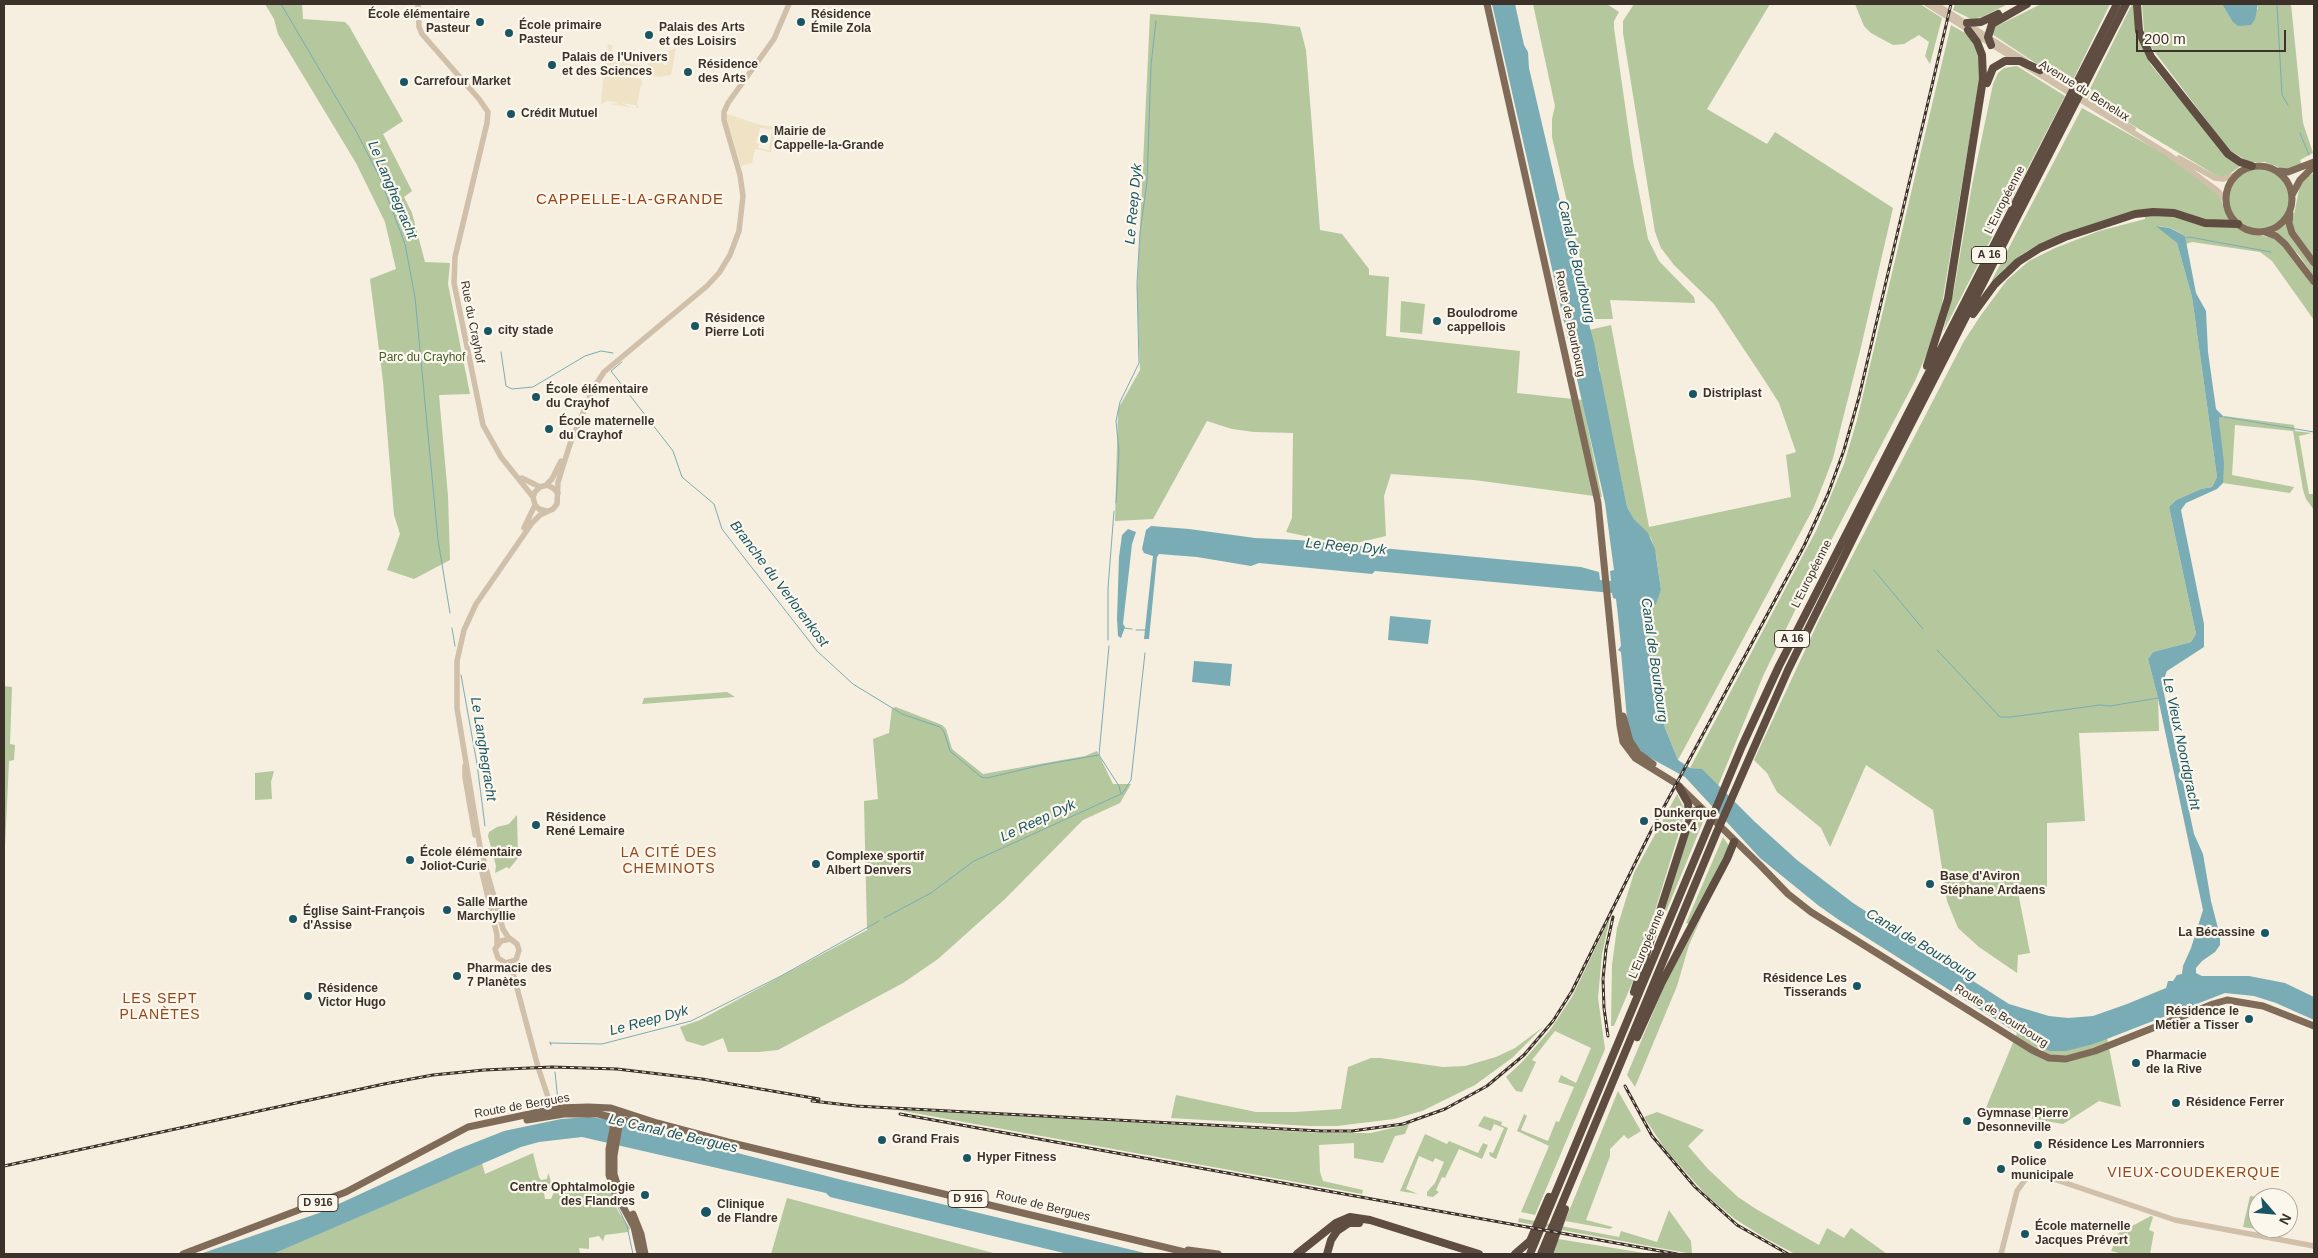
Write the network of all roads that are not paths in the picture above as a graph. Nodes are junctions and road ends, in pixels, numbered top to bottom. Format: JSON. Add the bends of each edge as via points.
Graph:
{"nodes":[{"id":1,"x":418,"y":4,"type":"edge"},
{"id":2,"x":789,"y":4,"type":"edge"},
{"id":3,"x":1487,"y":4,"type":"edge"},
{"id":4,"x":1927,"y":4,"type":"edge"},
{"id":5,"x":2018,"y":4,"type":"edge"},
{"id":6,"x":2027,"y":4,"type":"edge"},
{"id":7,"x":2117,"y":4,"type":"edge"},
{"id":8,"x":2126,"y":4,"type":"edge"},
{"id":9,"x":2137,"y":4,"type":"edge"},
{"id":10,"x":1936,"y":6,"type":"edge"},
{"id":11,"x":1967,"y":27,"type":"junction"},
{"id":12,"x":1988,"y":37,"type":"junction"},
{"id":13,"x":1991,"y":45,"type":"junction"},
{"id":14,"x":2015,"y":60,"type":"junction"},
{"id":15,"x":2040,"y":70,"type":"junction"},
{"id":16,"x":2056,"y":83,"type":"junction"},
{"id":17,"x":2095,"y":108,"type":"junction"},
{"id":18,"x":2314,"y":162,"type":"edge"},
{"id":19,"x":2252,"y":166,"type":"junction"},
{"id":20,"x":2314,"y":166,"type":"edge"},
{"id":21,"x":2277,"y":171,"type":"junction"},
{"id":22,"x":2236,"y":175,"type":"junction"},
{"id":23,"x":2292,"y":195,"type":"junction"},
{"id":24,"x":1965,"y":196,"type":"junction"},
{"id":25,"x":2226,"y":201,"type":"junction"},
{"id":26,"x":2290,"y":209,"type":"junction"},
{"id":27,"x":2238,"y":224,"type":"junction"},
{"id":28,"x":2263,"y":231,"type":"junction"},
{"id":29,"x":2314,"y":264,"type":"edge"},
{"id":30,"x":2314,"y":282,"type":"edge"},
{"id":31,"x":571,"y":441,"type":"junction"},
{"id":32,"x":1892,"y":462,"type":"junction"},
{"id":33,"x":512,"y":471,"type":"junction"},
{"id":34,"x":543,"y":486,"type":"junction"},
{"id":35,"x":558,"y":493,"type":"junction"},
{"id":36,"x":533,"y":497,"type":"junction"},
{"id":37,"x":535,"y":505,"type":"junction"},
{"id":38,"x":1860,"y":505,"type":"junction"},
{"id":39,"x":547,"y":511,"type":"junction"},
{"id":40,"x":516,"y":544,"type":"junction"},
{"id":41,"x":1614,"y":653,"type":"junction"},
{"id":42,"x":464,"y":754,"type":"junction"},
{"id":43,"x":1679,"y":787,"type":"junction"},
{"id":44,"x":1704,"y":810,"type":"junction"},
{"id":45,"x":1687,"y":828,"type":"junction"},
{"id":46,"x":1734,"y":839,"type":"junction"},
{"id":47,"x":1740,"y":848,"type":"junction"},
{"id":48,"x":1727,"y":859,"type":"junction"},
{"id":49,"x":1762,"y":867,"type":"junction"},
{"id":50,"x":510,"y":939,"type":"junction"},
{"id":51,"x":497,"y":944,"type":"junction"},
{"id":52,"x":516,"y":959,"type":"junction"},
{"id":53,"x":506,"y":963,"type":"junction"},
{"id":54,"x":521,"y":999,"type":"junction"},
{"id":55,"x":2314,"y":1026,"type":"edge"},
{"id":56,"x":1616,"y":1042,"type":"junction"},
{"id":57,"x":1622,"y":1063,"type":"junction"},
{"id":58,"x":551,"y":1113,"type":"junction"},
{"id":59,"x":618,"y":1117,"type":"junction"},
{"id":60,"x":611,"y":1155,"type":"junction"},
{"id":61,"x":1320,"y":1235,"type":"junction"},
{"id":62,"x":1533,"y":1241,"type":"junction"},
{"id":63,"x":1548,"y":1244,"type":"junction"},
{"id":64,"x":1158,"y":1245,"type":"junction"},
{"id":65,"x":2314,"y":1246,"type":"edge"},
{"id":66,"x":183,"y":1254,"type":"edge"},
{"id":67,"x":640,"y":1254,"type":"edge"},
{"id":68,"x":645,"y":1254,"type":"edge"},
{"id":69,"x":1193,"y":1254,"type":"edge"},
{"id":70,"x":1218,"y":1254,"type":"edge"},
{"id":71,"x":1298,"y":1254,"type":"edge"},
{"id":72,"x":1310,"y":1254,"type":"edge"},
{"id":73,"x":1328,"y":1254,"type":"edge"},
{"id":74,"x":1464,"y":1254,"type":"edge"},
{"id":75,"x":1479,"y":1254,"type":"edge"},
{"id":76,"x":1515,"y":1254,"type":"edge"},
{"id":77,"x":1530,"y":1254,"type":"edge"},
{"id":78,"x":1541,"y":1254,"type":"edge"},
{"id":79,"x":1549,"y":1254,"type":"edge"},
{"id":80,"x":2001,"y":1254,"type":"edge"}],
"edges":[{"from":1,"to":33,"type":"street","name":"Rue du Crayhof","via":[[422,34],[488,112],[455,257],[454,283],[482,421],[494,446]]},
{"from":2,"to":31,"type":"street","via":[[772,43],[724,112],[744,196],[740,228],[730,254],[719,274],[707,286],[606,370],[593,389]]},
{"from":3,"to":41,"type":"main road","name":"Route de Bourbourg","via":[[1596,492]]},
{"from":4,"to":10,"type":"street","name":"Avenue du Benelux"},
{"from":5,"to":11,"type":"highway"},
{"from":6,"to":12,"type":"highway","via":[[1994,22]]},
{"from":7,"to":38,"type":"highway","name":"L'Européenne","number":"A 16"},
{"from":8,"to":32,"type":"highway","name":"L'Européenne","number":"A 16"},
{"from":9,"to":19,"type":"highway","via":[[2139,31],[2151,57],[2228,154]]},
{"from":10,"to":11,"type":"street","name":"Avenue du Benelux"},
{"from":11,"to":12,"type":"street","name":"Avenue du Benelux"},
{"from":11,"to":13,"type":"street","name":"Avenue du Benelux"},
{"from":11,"to":24,"type":"highway","via":[[1980,49],[1984,69]]},
{"from":12,"to":13,"type":"highway"},
{"from":12,"to":15,"type":"street","name":"Avenue du Benelux"},
{"from":13,"to":14,"type":"street","name":"Avenue du Benelux"},
{"from":14,"to":15,"type":"highway"},
{"from":14,"to":16,"type":"street","name":"Avenue du Benelux"},
{"from":14,"to":24,"type":"highway","via":[[2000,63],[1989,75]]},
{"from":15,"to":16,"type":"street","name":"Avenue du Benelux"},
{"from":16,"to":17,"type":"street","name":"Avenue du Benelux"},
{"from":17,"to":22,"type":"street","name":"Avenue du Benelux","via":[[2212,177],[2223,179]]},
{"from":17,"to":25,"type":"street","name":"Avenue du Benelux","via":[[2168,154]]},
{"from":18,"to":21,"type":"main road","via":[[2288,172]]},
{"from":19,"to":21,"type":"main road"},
{"from":19,"to":22,"type":"main road"},
{"from":20,"to":23,"type":"main road","via":[[2303,176]]},
{"from":21,"to":23,"type":"main road","via":[[2288,182]]},
{"from":22,"to":25,"type":"main road","via":[[2228,188]]},
{"from":23,"to":26,"type":"main road"},
{"from":24,"to":38,"type":"highway","via":[[1948,299],[1936,344]]},
{"from":25,"to":27,"type":"main road","via":[[2229,213]]},
{"from":26,"to":28,"type":"main road","via":[[2279,225]]},
{"from":26,"to":29,"type":"main road","via":[[2292,233]]},
{"from":27,"to":28,"type":"main road","via":[[2251,231]]},
{"from":27,"to":32,"type":"highway","via":[[2205,223],[2174,213],[2146,212],[2059,239],[2029,254],[2003,276],[1979,304]]},
{"from":28,"to":30,"type":"main road","via":[[2283,242]]},
{"from":31,"to":34,"type":"street","via":[[553,477]]},
{"from":31,"to":35,"type":"street","via":[[559,477]]},
{"from":32,"to":57,"type":"highway","name":"L'Européenne","number":"A 16","via":[[1788,670],[1737,784]]},
{"from":33,"to":34,"type":"street","name":"Rue du Crayhof","via":[[528,482]]},
{"from":33,"to":36,"type":"street","name":"Rue du Crayhof"},
{"from":34,"to":35,"type":"street"},
{"from":34,"to":36,"type":"street"},
{"from":35,"to":39,"type":"street","via":[[557,504]]},
{"from":36,"to":37,"type":"street"},
{"from":37,"to":39,"type":"street"},
{"from":37,"to":40,"type":"street"},
{"from":38,"to":56,"type":"highway","name":"L'Européenne","number":"A 16","via":[[1783,657]]},
{"from":39,"to":40,"type":"street","via":[[536,518]]},
{"from":40,"to":42,"type":"street","via":[[475,607],[457,656],[455,681]]},
{"from":41,"to":43,"type":"main road","name":"Route de Bourbourg","via":[[1620,726],[1625,747],[1638,760]]},
{"from":41,"to":44,"type":"main road","name":"Route de Bourbourg","via":[[1624,724],[1630,742],[1638,753],[1679,782]]},
{"from":42,"to":50,"type":"street","via":[[480,847],[502,927]]},
{"from":42,"to":51,"type":"street","via":[[471,822]]},
{"from":43,"to":44,"type":"main road","name":"Route de Bourbourg"},
{"from":43,"to":45,"type":"highway","via":[[1688,806]]},
{"from":44,"to":45,"type":"highway","via":[[1693,812]]},
{"from":44,"to":46,"type":"main road","name":"Route de Bourbourg"},
{"from":45,"to":56,"type":"highway"},
{"from":46,"to":47,"type":"main road","name":"Route de Bourbourg"},
{"from":46,"to":48,"type":"highway"},
{"from":46,"to":49,"type":"main road","name":"Route de Bourbourg"},
{"from":47,"to":48,"type":"highway"},
{"from":47,"to":49,"type":"main road","name":"Route de Bourbourg"},
{"from":48,"to":57,"type":"highway"},
{"from":49,"to":55,"type":"main road","name":"Route de Bourbourg","via":[[1811,912],[2049,1058],[2066,1059],[2094,1051],[2228,1000],[2263,1006]]},
{"from":50,"to":51,"type":"street"},
{"from":50,"to":52,"type":"street","via":[[519,948]]},
{"from":51,"to":53,"type":"street","via":[[496,956]]},
{"from":52,"to":53,"type":"street"},
{"from":52,"to":54,"type":"street"},
{"from":53,"to":54,"type":"street","via":[[513,973]]},
{"from":54,"to":58,"type":"street"},
{"from":56,"to":62,"type":"highway","name":"L'Européenne","number":"A 16"},
{"from":57,"to":63,"type":"highway"},
{"from":58,"to":59,"type":"main road","name":"Route de Bergues","number":"D 916","via":[[593,1106]]},
{"from":58,"to":66,"type":"main road","name":"Route de Bergues","number":"D 916","via":[[475,1125],[346,1192]]},
{"from":59,"to":60,"type":"main road"},
{"from":59,"to":64,"type":"main road","name":"Route de Bergues","number":"D 916","via":[[672,1127]]},
{"from":60,"to":67,"type":"main road","via":[[608,1170],[612,1186],[634,1227]]},
{"from":60,"to":68,"type":"main road","via":[[617,1186],[639,1227]]},
{"from":61,"to":71,"type":"highway"},
{"from":61,"to":72,"type":"highway"},
{"from":61,"to":75,"type":"highway","via":[[1342,1219],[1358,1218]]},
{"from":62,"to":76,"type":"highway"},
{"from":62,"to":77,"type":"highway"},
{"from":63,"to":78,"type":"highway"},
{"from":63,"to":79,"type":"highway"},
{"from":64,"to":69,"type":"main road","name":"Route de Bergues","number":"D 916"},
{"from":64,"to":70,"type":"main road","name":"Route de Bergues","number":"D 916"},
{"from":65,"to":80,"type":"street","via":[[2173,1220],[2036,1173],[2017,1191]]},
{"from":73,"to":74,"type":"highway","via":[[1340,1228],[1355,1222]]}]}
